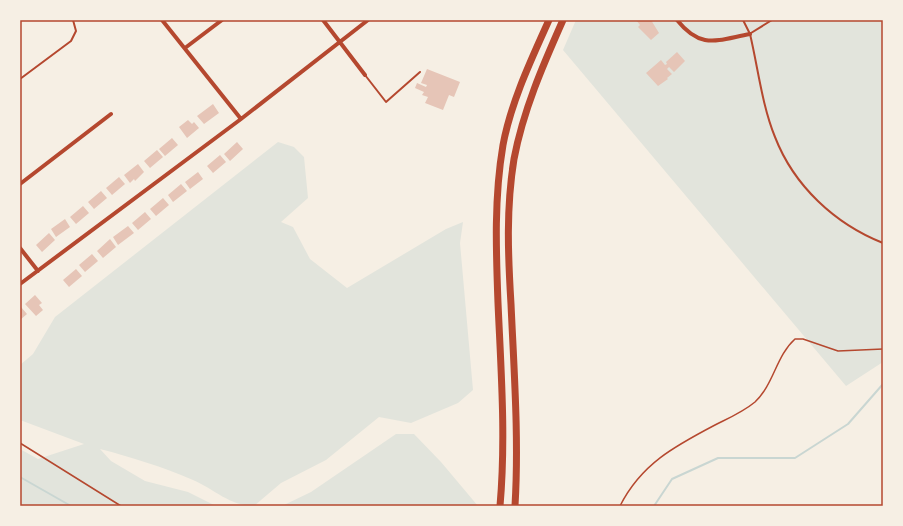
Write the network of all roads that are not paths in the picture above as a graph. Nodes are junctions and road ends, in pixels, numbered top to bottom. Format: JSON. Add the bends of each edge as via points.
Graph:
{"nodes":[{"id":1,"x":73,"y":20,"type":"edge"},
{"id":2,"x":162,"y":20,"type":"edge"},
{"id":3,"x":222,"y":20,"type":"edge"},
{"id":4,"x":324,"y":20,"type":"edge"},
{"id":5,"x":368,"y":20,"type":"edge"},
{"id":6,"x":548,"y":20,"type":"edge"},
{"id":7,"x":563,"y":20,"type":"edge"},
{"id":8,"x":678,"y":20,"type":"edge"},
{"id":9,"x":744,"y":20,"type":"edge"},
{"id":10,"x":772,"y":20,"type":"edge"},
{"id":11,"x":750,"y":34,"type":"junction"},
{"id":12,"x":341,"y":42,"type":"junction"},
{"id":13,"x":185,"y":48,"type":"junction"},
{"id":14,"x":420,"y":72,"type":"dead end"},
{"id":15,"x":365,"y":75,"type":"joint"},
{"id":16,"x":20,"y":79,"type":"edge"},
{"id":17,"x":111,"y":114,"type":"dead end"},
{"id":18,"x":241,"y":119,"type":"junction"},
{"id":19,"x":20,"y":184,"type":"edge"},
{"id":20,"x":883,"y":242,"type":"edge"},
{"id":21,"x":20,"y":248,"type":"edge"},
{"id":22,"x":38,"y":271,"type":"junction"},
{"id":23,"x":20,"y":284,"type":"edge"},
{"id":24,"x":500,"y":506,"type":"edge"},
{"id":25,"x":515,"y":506,"type":"edge"}],
"edges":[{"from":1,"to":16,"type":"lane","via":[[76,31],[71,41]]},
{"from":2,"to":13,"type":"street"},
{"from":3,"to":13,"type":"street"},
{"from":4,"to":12,"type":"street"},
{"from":5,"to":12,"type":"street"},
{"from":6,"to":24,"type":"highway","via":[[511,117],[496,197],[503,432]]},
{"from":7,"to":25,"type":"highway","via":[[528,105],[519,135],[510,191],[508,253],[517,473]]},
{"from":8,"to":11,"type":"street","via":[[688,33],[704,41]]},
{"from":9,"to":11,"type":"lane"},
{"from":10,"to":11,"type":"lane"},
{"from":11,"to":20,"type":"lane","via":[[775,137],[793,172],[828,211],[851,227]]},
{"from":12,"to":15,"type":"street"},
{"from":12,"to":18,"type":"street"},
{"from":13,"to":18,"type":"street"},
{"from":14,"to":15,"type":"lane","via":[[386,102]]},
{"from":17,"to":19,"type":"street"},
{"from":18,"to":22,"type":"street"},
{"from":21,"to":22,"type":"street"},
{"from":22,"to":23,"type":"street"}]}
